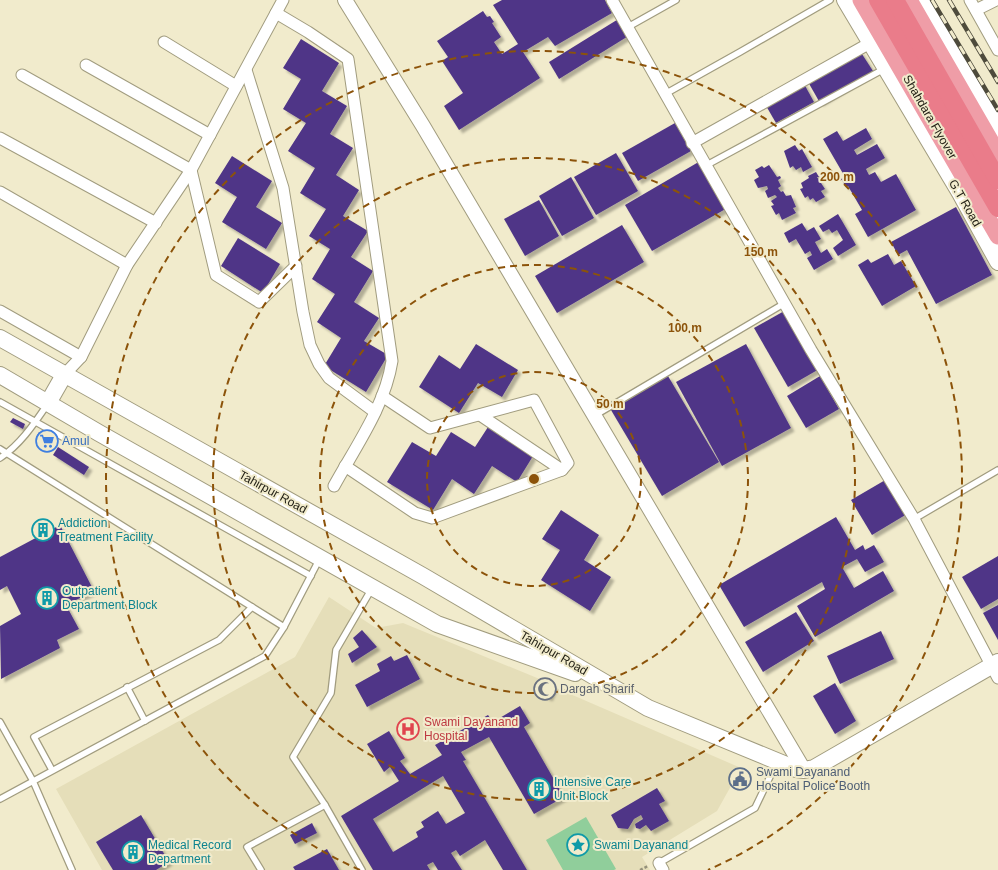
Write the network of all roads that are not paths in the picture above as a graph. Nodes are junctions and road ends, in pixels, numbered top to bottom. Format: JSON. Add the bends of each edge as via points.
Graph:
{"nodes":[{"id":1,"x":283,"y":0,"type":"edge"},
{"id":2,"x":345,"y":0,"type":"edge"},
{"id":3,"x":612,"y":0,"type":"edge"},
{"id":4,"x":676,"y":0,"type":"edge"},
{"id":5,"x":830,"y":0,"type":"edge"},
{"id":6,"x":845,"y":0,"type":"edge"},
{"id":7,"x":861,"y":0,"type":"edge"},
{"id":8,"x":878,"y":0,"type":"edge"},
{"id":9,"x":895,"y":0,"type":"edge"},
{"id":10,"x":909,"y":0,"type":"edge"},
{"id":11,"x":924,"y":0,"type":"edge"},
{"id":12,"x":970,"y":0,"type":"edge"},
{"id":13,"x":996,"y":0,"type":"edge"},
{"id":14,"x":976,"y":10,"type":"junction"},
{"id":15,"x":276,"y":13,"type":"junction"},
{"id":16,"x":628,"y":27,"type":"junction"},
{"id":17,"x":164,"y":42,"type":"dead end"},
{"id":18,"x":870,"y":43,"type":"junction"},
{"id":19,"x":998,"y":50,"type":"edge"},
{"id":20,"x":86,"y":65,"type":"dead end"},
{"id":21,"x":885,"y":68,"type":"junction"},
{"id":22,"x":246,"y":70,"type":"junction"},
{"id":23,"x":22,"y":75,"type":"dead end"},
{"id":24,"x":236,"y":86,"type":"junction"},
{"id":25,"x":664,"y":94,"type":"junction"},
{"id":26,"x":998,"y":128,"type":"edge"},
{"id":27,"x":210,"y":135,"type":"junction"},
{"id":28,"x":0,"y":138,"type":"edge"},
{"id":29,"x":692,"y":143,"type":"junction"},
{"id":30,"x":998,"y":154,"type":"edge"},
{"id":31,"x":705,"y":166,"type":"junction"},
{"id":32,"x":191,"y":170,"type":"junction"},
{"id":33,"x":998,"y":180,"type":"edge"},
{"id":34,"x":0,"y":192,"type":"edge"},
{"id":35,"x":998,"y":208,"type":"edge"},
{"id":36,"x":156,"y":223,"type":"junction"},
{"id":37,"x":998,"y":236,"type":"edge"},
{"id":38,"x":998,"y":262,"type":"edge"},
{"id":39,"x":128,"y":265,"type":"junction"},
{"id":40,"x":296,"y":266,"type":"junction"},
{"id":41,"x":785,"y":303,"type":"junction"},
{"id":42,"x":0,"y":311,"type":"edge"},
{"id":43,"x":0,"y":338,"type":"edge"},
{"id":44,"x":81,"y":357,"type":"junction"},
{"id":45,"x":0,"y":375,"type":"edge"},
{"id":46,"x":64,"y":375,"type":"junction"},
{"id":47,"x":382,"y":396,"type":"junction"},
{"id":48,"x":0,"y":402,"type":"edge"},
{"id":49,"x":48,"y":403,"type":"junction"},
{"id":50,"x":375,"y":412,"type":"junction"},
{"id":51,"x":480,"y":415,"type":"junction"},
{"id":52,"x":594,"y":416,"type":"junction"},
{"id":53,"x":36,"y":422,"type":"junction"},
{"id":54,"x":0,"y":449,"type":"edge"},
{"id":55,"x":7,"y":454,"type":"junction"},
{"id":56,"x":0,"y":458,"type":"edge"},
{"id":57,"x":345,"y":466,"type":"junction"},
{"id":58,"x":562,"y":470,"type":"junction"},
{"id":59,"x":998,"y":470,"type":"edge"},
{"id":60,"x":334,"y":486,"type":"dead end"},
{"id":61,"x":914,"y":518,"type":"junction"},
{"id":62,"x":321,"y":558,"type":"junction"},
{"id":63,"x":311,"y":576,"type":"junction"},
{"id":64,"x":373,"y":588,"type":"junction"},
{"id":65,"x":252,"y":607,"type":"junction"},
{"id":66,"x":490,"y":616,"type":"junction"},
{"id":67,"x":284,"y":627,"type":"junction"},
{"id":68,"x":478,"y":638,"type":"junction"},
{"id":69,"x":996,"y":669,"type":"edge"},
{"id":70,"x":613,"y":686,"type":"junction"},
{"id":71,"x":128,"y":687,"type":"junction"},
{"id":72,"x":145,"y":721,"type":"junction"},
{"id":73,"x":0,"y":722,"type":"edge"},
{"id":74,"x":777,"y":762,"type":"junction"},
{"id":75,"x":52,"y":770,"type":"junction"},
{"id":76,"x":804,"y":770,"type":"junction"},
{"id":77,"x":33,"y":781,"type":"junction"},
{"id":78,"x":0,"y":798,"type":"edge"},
{"id":79,"x":325,"y":805,"type":"junction"},
{"id":80,"x":661,"y":867,"type":"edge"},
{"id":81,"x":72,"y":870,"type":"edge"},
{"id":82,"x":261,"y":870,"type":"edge"},
{"id":83,"x":362,"y":870,"type":"edge"}],
"edges":[{"from":1,"to":15,"type":"street"},
{"from":2,"to":52,"type":"street","via":[[423,126]]},
{"from":3,"to":16,"type":"street"},
{"from":4,"to":16,"type":"lane"},
{"from":5,"to":25,"type":"lane"},
{"from":6,"to":18,"type":"main road","name":"G.T Road"},
{"from":7,"to":37,"type":"main road","name":"Shahdara Flyover"},
{"from":8,"to":35,"type":"highway","name":"Shahdara Flyover"},
{"from":9,"to":33,"type":"highway"},
{"from":10,"to":30,"type":"main road"},
{"from":11,"to":26,"type":"main road"},
{"from":12,"to":14,"type":"street"},
{"from":13,"to":14,"type":"street"},
{"from":14,"to":19,"type":"street"},
{"from":15,"to":22,"type":"street"},
{"from":15,"to":47,"type":"street","via":[[348,59],[392,361],[389,380]]},
{"from":16,"to":25,"type":"street"},
{"from":17,"to":24,"type":"street"},
{"from":18,"to":21,"type":"main road","name":"G.T Road"},
{"from":18,"to":29,"type":"street"},
{"from":20,"to":27,"type":"street"},
{"from":21,"to":31,"type":"lane"},
{"from":21,"to":38,"type":"main road","name":"G.T Road"},
{"from":22,"to":24,"type":"street"},
{"from":22,"to":40,"type":"street","via":[[283,188]]},
{"from":23,"to":32,"type":"street"},
{"from":24,"to":27,"type":"street"},
{"from":25,"to":29,"type":"street"},
{"from":27,"to":32,"type":"street"},
{"from":28,"to":36,"type":"street"},
{"from":29,"to":31,"type":"street"},
{"from":31,"to":41,"type":"street"},
{"from":32,"to":36,"type":"street"},
{"from":32,"to":40,"type":"street","via":[[216,275],[259,302]]},
{"from":34,"to":39,"type":"street"},
{"from":36,"to":39,"type":"street"},
{"from":39,"to":44,"type":"street"},
{"from":40,"to":50,"type":"street","via":[[310,345],[319,364],[329,378]]},
{"from":41,"to":52,"type":"lane"},
{"from":41,"to":61,"type":"street"},
{"from":42,"to":44,"type":"street"},
{"from":43,"to":46,"type":"main road","name":"Tahirpur Road"},
{"from":44,"to":46,"type":"street"},
{"from":45,"to":49,"type":"main road","name":"Tahirpur Road"},
{"from":46,"to":49,"type":"main road"},
{"from":46,"to":66,"type":"main road","name":"Tahirpur Road"},
{"from":47,"to":50,"type":"street"},
{"from":47,"to":51,"type":"street","via":[[430,428]]},
{"from":48,"to":53,"type":"lane"},
{"from":49,"to":53,"type":"lane"},
{"from":49,"to":62,"type":"main road","name":"Tahirpur Road"},
{"from":50,"to":57,"type":"street"},
{"from":51,"to":58,"type":"street"},
{"from":51,"to":58,"type":"street","via":[[534,400],[568,463]]},
{"from":52,"to":76,"type":"street"},
{"from":53,"to":55,"type":"lane"},
{"from":53,"to":63,"type":"lane"},
{"from":54,"to":55,"type":"lane"},
{"from":55,"to":56,"type":"lane"},
{"from":55,"to":65,"type":"lane"},
{"from":57,"to":58,"type":"street","via":[[415,513],[432,518]]},
{"from":57,"to":60,"type":"street"},
{"from":59,"to":61,"type":"lane"},
{"from":61,"to":69,"type":"street"},
{"from":62,"to":63,"type":"lane"},
{"from":62,"to":64,"type":"main road","name":"Tahirpur Road"},
{"from":63,"to":67,"type":"lane"},
{"from":64,"to":68,"type":"main road","name":"Tahirpur Road","via":[[437,624]]},
{"from":64,"to":79,"type":"lane","via":[[336,650],[331,693],[293,757]]},
{"from":65,"to":67,"type":"lane"},
{"from":65,"to":71,"type":"lane","via":[[219,640]]},
{"from":66,"to":68,"type":"main road"},
{"from":66,"to":70,"type":"main road","name":"Tahirpur Road"},
{"from":67,"to":72,"type":"lane","via":[[265,656]]},
{"from":68,"to":70,"type":"main road","name":"Tahirpur Road"},
{"from":69,"to":76,"type":"main road","via":[[814,768]]},
{"from":70,"to":74,"type":"main road","via":[[648,708]]},
{"from":71,"to":72,"type":"lane"},
{"from":71,"to":75,"type":"lane","via":[[34,737]]},
{"from":72,"to":75,"type":"lane"},
{"from":73,"to":77,"type":"lane"},
{"from":74,"to":76,"type":"main road"},
{"from":74,"to":80,"type":"lane","via":[[755,808]]},
{"from":75,"to":77,"type":"lane"},
{"from":77,"to":78,"type":"lane"},
{"from":77,"to":81,"type":"lane"},
{"from":79,"to":82,"type":"lane","via":[[248,847]]},
{"from":79,"to":83,"type":"lane"}]}
